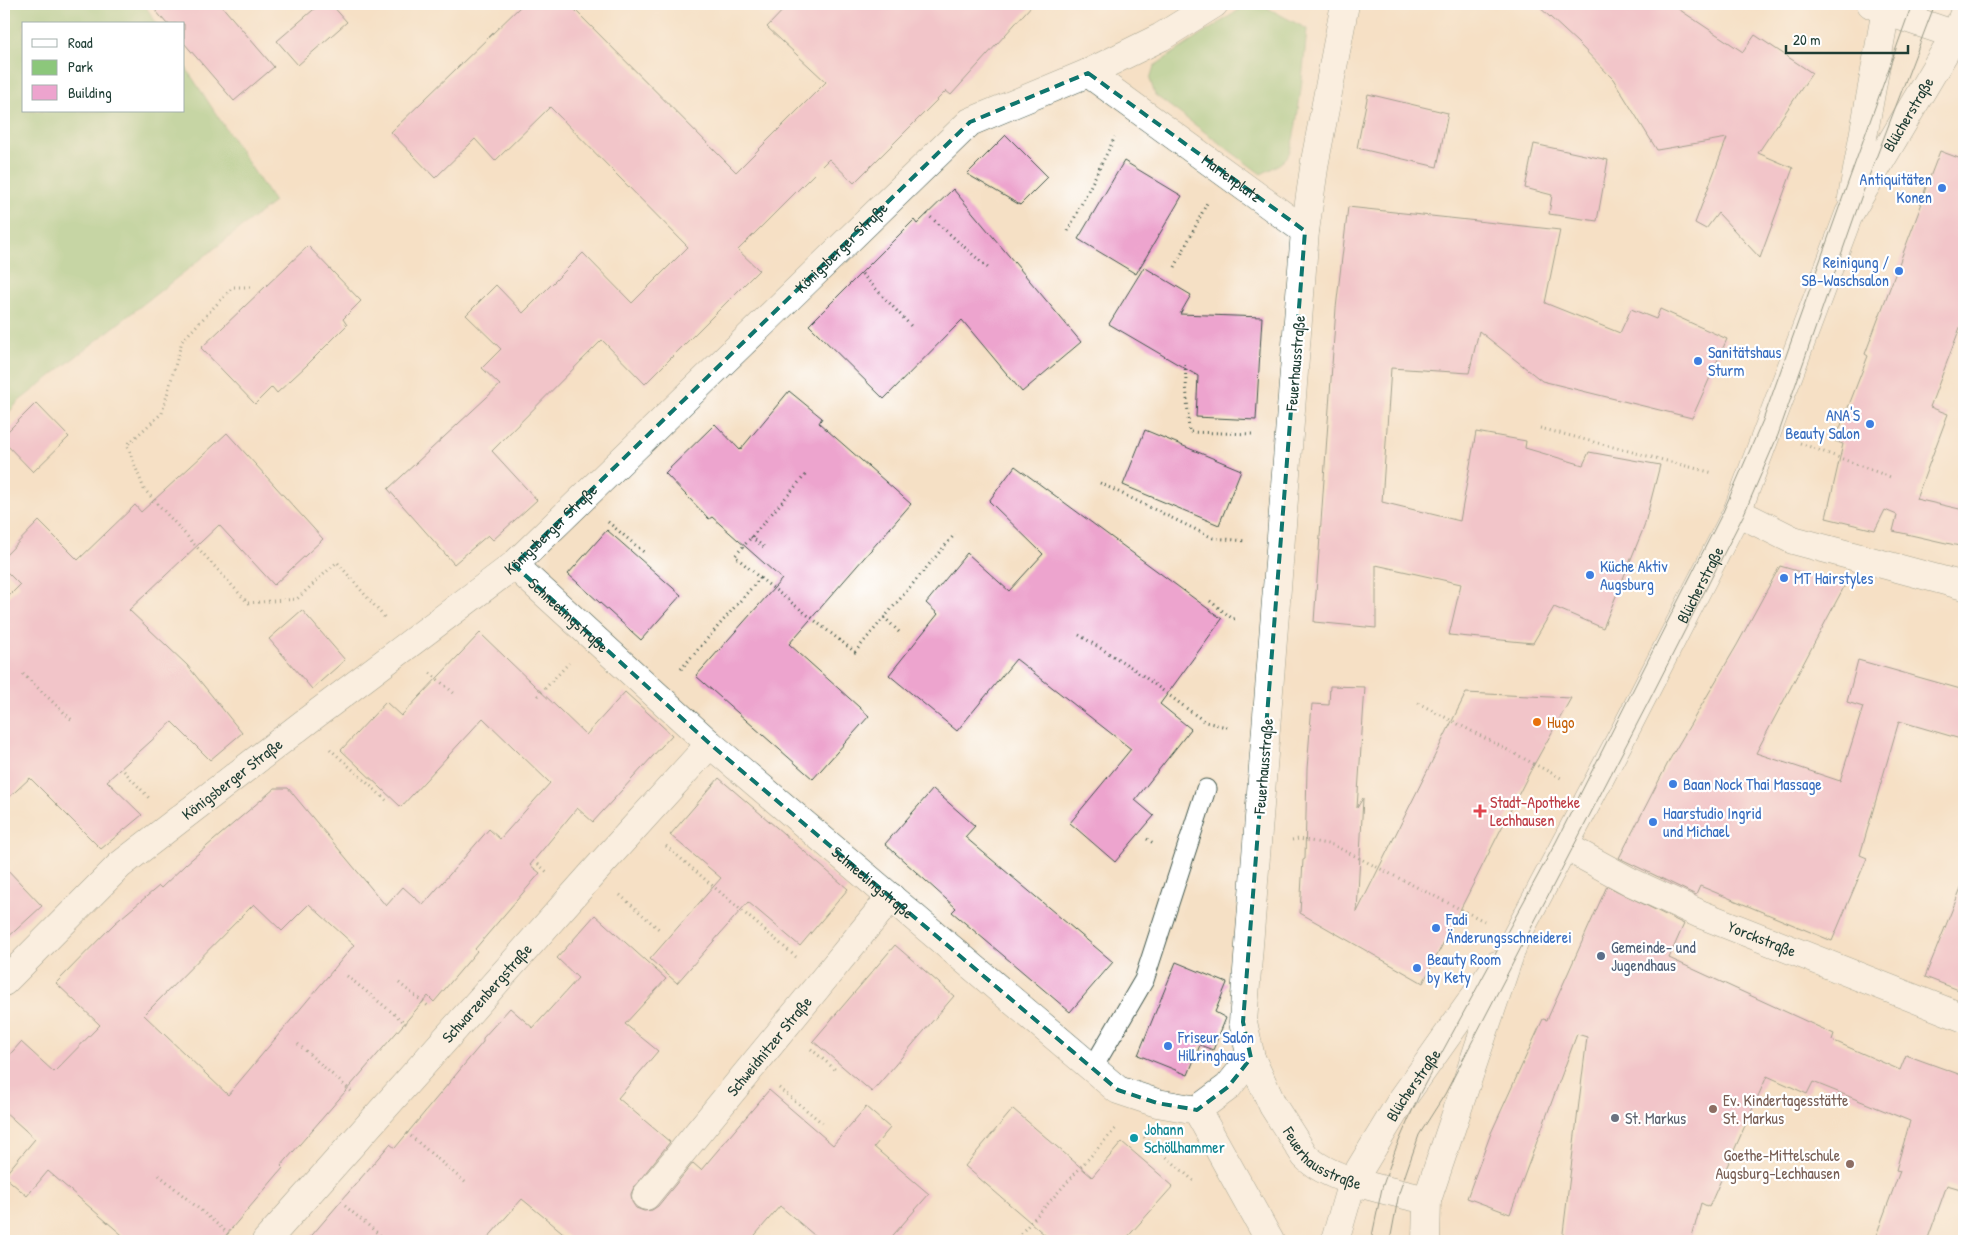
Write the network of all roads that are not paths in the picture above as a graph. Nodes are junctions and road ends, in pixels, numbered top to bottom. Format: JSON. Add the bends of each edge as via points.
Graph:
{"nodes":[{"id":1,"x":1214,"y":4,"type":"edge"},
{"id":2,"x":1345,"y":4,"type":"edge"},
{"id":3,"x":1881,"y":6,"type":"edge"},
{"id":4,"x":1960,"y":24,"type":"edge"},
{"id":5,"x":1088,"y":73,"type":"junction"},
{"id":6,"x":1849,"y":214,"type":"junction"},
{"id":7,"x":1305,"y":231,"type":"junction"},
{"id":8,"x":1737,"y":512,"type":"junction"},
{"id":9,"x":514,"y":565,"type":"junction"},
{"id":10,"x":1964,"y":586,"type":"edge"},
{"id":11,"x":710,"y":744,"type":"junction"},
{"id":12,"x":1206,"y":789,"type":"dead end"},
{"id":13,"x":1565,"y":846,"type":"junction"},
{"id":14,"x":891,"y":897,"type":"junction"},
{"id":15,"x":1516,"y":938,"type":"junction"},
{"id":16,"x":4,"y":982,"type":"edge"},
{"id":17,"x":1964,"y":1018,"type":"edge"},
{"id":18,"x":1251,"y":1058,"type":"junction"},
{"id":19,"x":1092,"y":1069,"type":"junction"},
{"id":20,"x":1198,"y":1110,"type":"junction"},
{"id":21,"x":1352,"y":1182,"type":"junction"},
{"id":22,"x":646,"y":1196,"type":"dead end"},
{"id":23,"x":1427,"y":1200,"type":"junction"},
{"id":24,"x":266,"y":1241,"type":"edge"},
{"id":25,"x":1270,"y":1241,"type":"edge"},
{"id":26,"x":1334,"y":1241,"type":"edge"},
{"id":27,"x":1426,"y":1241,"type":"edge"}],
"edges":[{"from":1,"to":5,"type":"street","via":[[1161,37]]},
{"from":2,"to":7,"type":"street"},
{"from":3,"to":4,"type":"street"},
{"from":3,"to":6,"type":"street","name":"Blücherstraße"},
{"from":4,"to":6,"type":"street","name":"Blücherstraße"},
{"from":5,"to":7,"type":"street","name":"Marienplatz"},
{"from":5,"to":9,"type":"street","name":"Königsberger Straße","via":[[970,122]]},
{"from":6,"to":8,"type":"street","name":"Blücherstraße"},
{"from":7,"to":18,"type":"street","name":"Feuerhausstraße","via":[[1243,1022]]},
{"from":8,"to":10,"type":"street","via":[[1793,540]]},
{"from":8,"to":13,"type":"street","name":"Blücherstraße"},
{"from":9,"to":11,"type":"street","name":"Schneelingstraße"},
{"from":9,"to":16,"type":"street","name":"Königsberger Straße","via":[[120,865]]},
{"from":11,"to":14,"type":"street","name":"Schneelingstraße"},
{"from":11,"to":24,"type":"street","name":"Schwarzenbergstraße"},
{"from":12,"to":19,"type":"lane","via":[[1144,980]]},
{"from":13,"to":15,"type":"street","name":"Blücherstraße"},
{"from":13,"to":17,"type":"street","name":"Yorckstraße","via":[[1708,918]]},
{"from":14,"to":19,"type":"street","name":"Schneelingstraße"},
{"from":14,"to":22,"type":"street","name":"Schweidnitzer Straße"},
{"from":15,"to":21,"type":"street","name":"Blücherstraße","via":[[1401,1101]]},
{"from":15,"to":23,"type":"street","name":"Blücherstraße"},
{"from":18,"to":20,"type":"street","via":[[1228,1086]]},
{"from":18,"to":21,"type":"street","name":"Feuerhausstraße","via":[[1273,1106],[1305,1156],[1310,1162]]},
{"from":19,"to":20,"type":"street","name":"Schneelingstraße","via":[[1118,1090],[1157,1104]]},
{"from":20,"to":25,"type":"street"},
{"from":21,"to":23,"type":"street","name":"Feuerhausstraße"},
{"from":21,"to":26,"type":"street","name":"Blücherstraße"},
{"from":23,"to":27,"type":"street","name":"Blücherstraße"}]}
